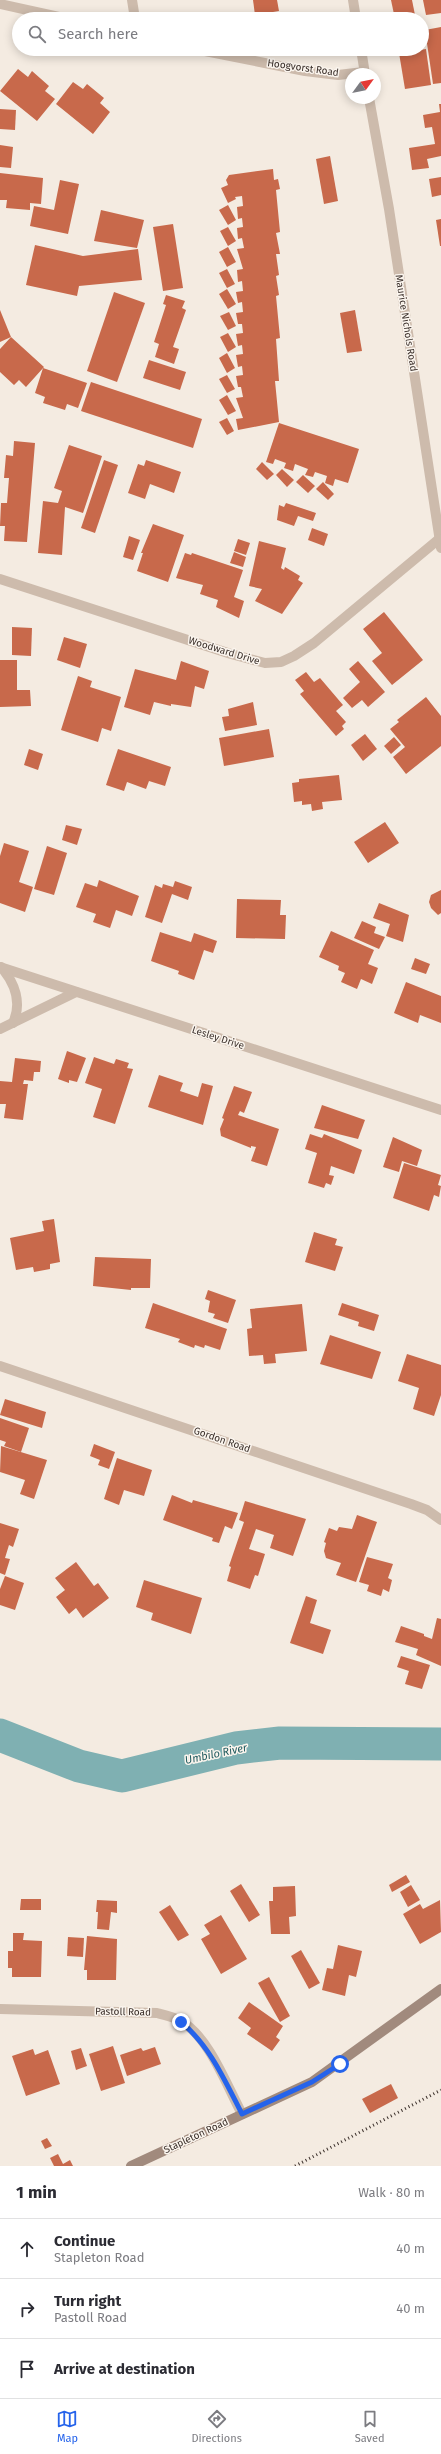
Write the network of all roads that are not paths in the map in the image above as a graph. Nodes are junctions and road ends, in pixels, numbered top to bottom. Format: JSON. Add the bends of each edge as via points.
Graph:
{"nodes":[{"id":1,"x":132,"y":0,"type":"edge"},
{"id":2,"x":353,"y":0,"type":"edge"},
{"id":3,"x":0,"y":4,"type":"edge"},
{"id":4,"x":36,"y":12,"type":"edge"},
{"id":5,"x":134,"y":12,"type":"edge"},
{"id":6,"x":355,"y":12,"type":"edge"},
{"id":7,"x":230,"y":56,"type":"edge"},
{"id":8,"x":362,"y":56,"type":"edge"},
{"id":9,"x":363,"y":68,"type":"edge"},
{"id":10,"x":345,"y":74,"type":"edge"},
{"id":11,"x":370,"y":104,"type":"edge"},
{"id":12,"x":440,"y":543,"type":"edge"},
{"id":13,"x":0,"y":579,"type":"edge"},
{"id":14,"x":0,"y":967,"type":"edge"},
{"id":15,"x":76,"y":992,"type":"junction"},
{"id":16,"x":14,"y":1023,"type":"junction"},
{"id":17,"x":0,"y":1030,"type":"edge"},
{"id":18,"x":441,"y":1110,"type":"edge"},
{"id":19,"x":0,"y":1366,"type":"edge"},
{"id":20,"x":441,"y":1520,"type":"edge"},
{"id":21,"x":441,"y":1989,"type":"edge"},
{"id":22,"x":0,"y":2009,"type":"edge"},
{"id":23,"x":242,"y":2114,"type":"junction"},
{"id":24,"x":131,"y":2166,"type":"edge"}],
"edges":[{"from":1,"to":5,"type":"street"},
{"from":2,"to":6,"type":"street"},
{"from":3,"to":4,"type":"street"},
{"from":7,"to":10,"type":"street","name":"Hoogvorst Road","via":[[306,71]]},
{"from":8,"to":9,"type":"street"},
{"from":11,"to":12,"type":"street","name":"Maurice Nichols Road","via":[[389,209]]},
{"from":12,"to":13,"type":"street","name":"Woodward Drive","via":[[314,643],[281,662],[266,663],[231,654]]},
{"from":14,"to":15,"type":"street","name":"Lesley Drive"},
{"from":14,"to":16,"type":"street","via":[[14,987],[18,1002]]},
{"from":15,"to":16,"type":"street"},
{"from":15,"to":18,"type":"street","name":"Lesley Drive"},
{"from":16,"to":17,"type":"street"},
{"from":19,"to":20,"type":"street","name":"Gordon Road","via":[[411,1504],[427,1510]]},
{"from":21,"to":23,"type":"main road","name":"Stapleton Road","via":[[312,2082]]},
{"from":22,"to":23,"type":"street","name":"Pastoll Road","via":[[157,2013],[181,2022],[197,2035],[210,2054]]},
{"from":23,"to":24,"type":"main road","name":"Stapleton Road"}]}
